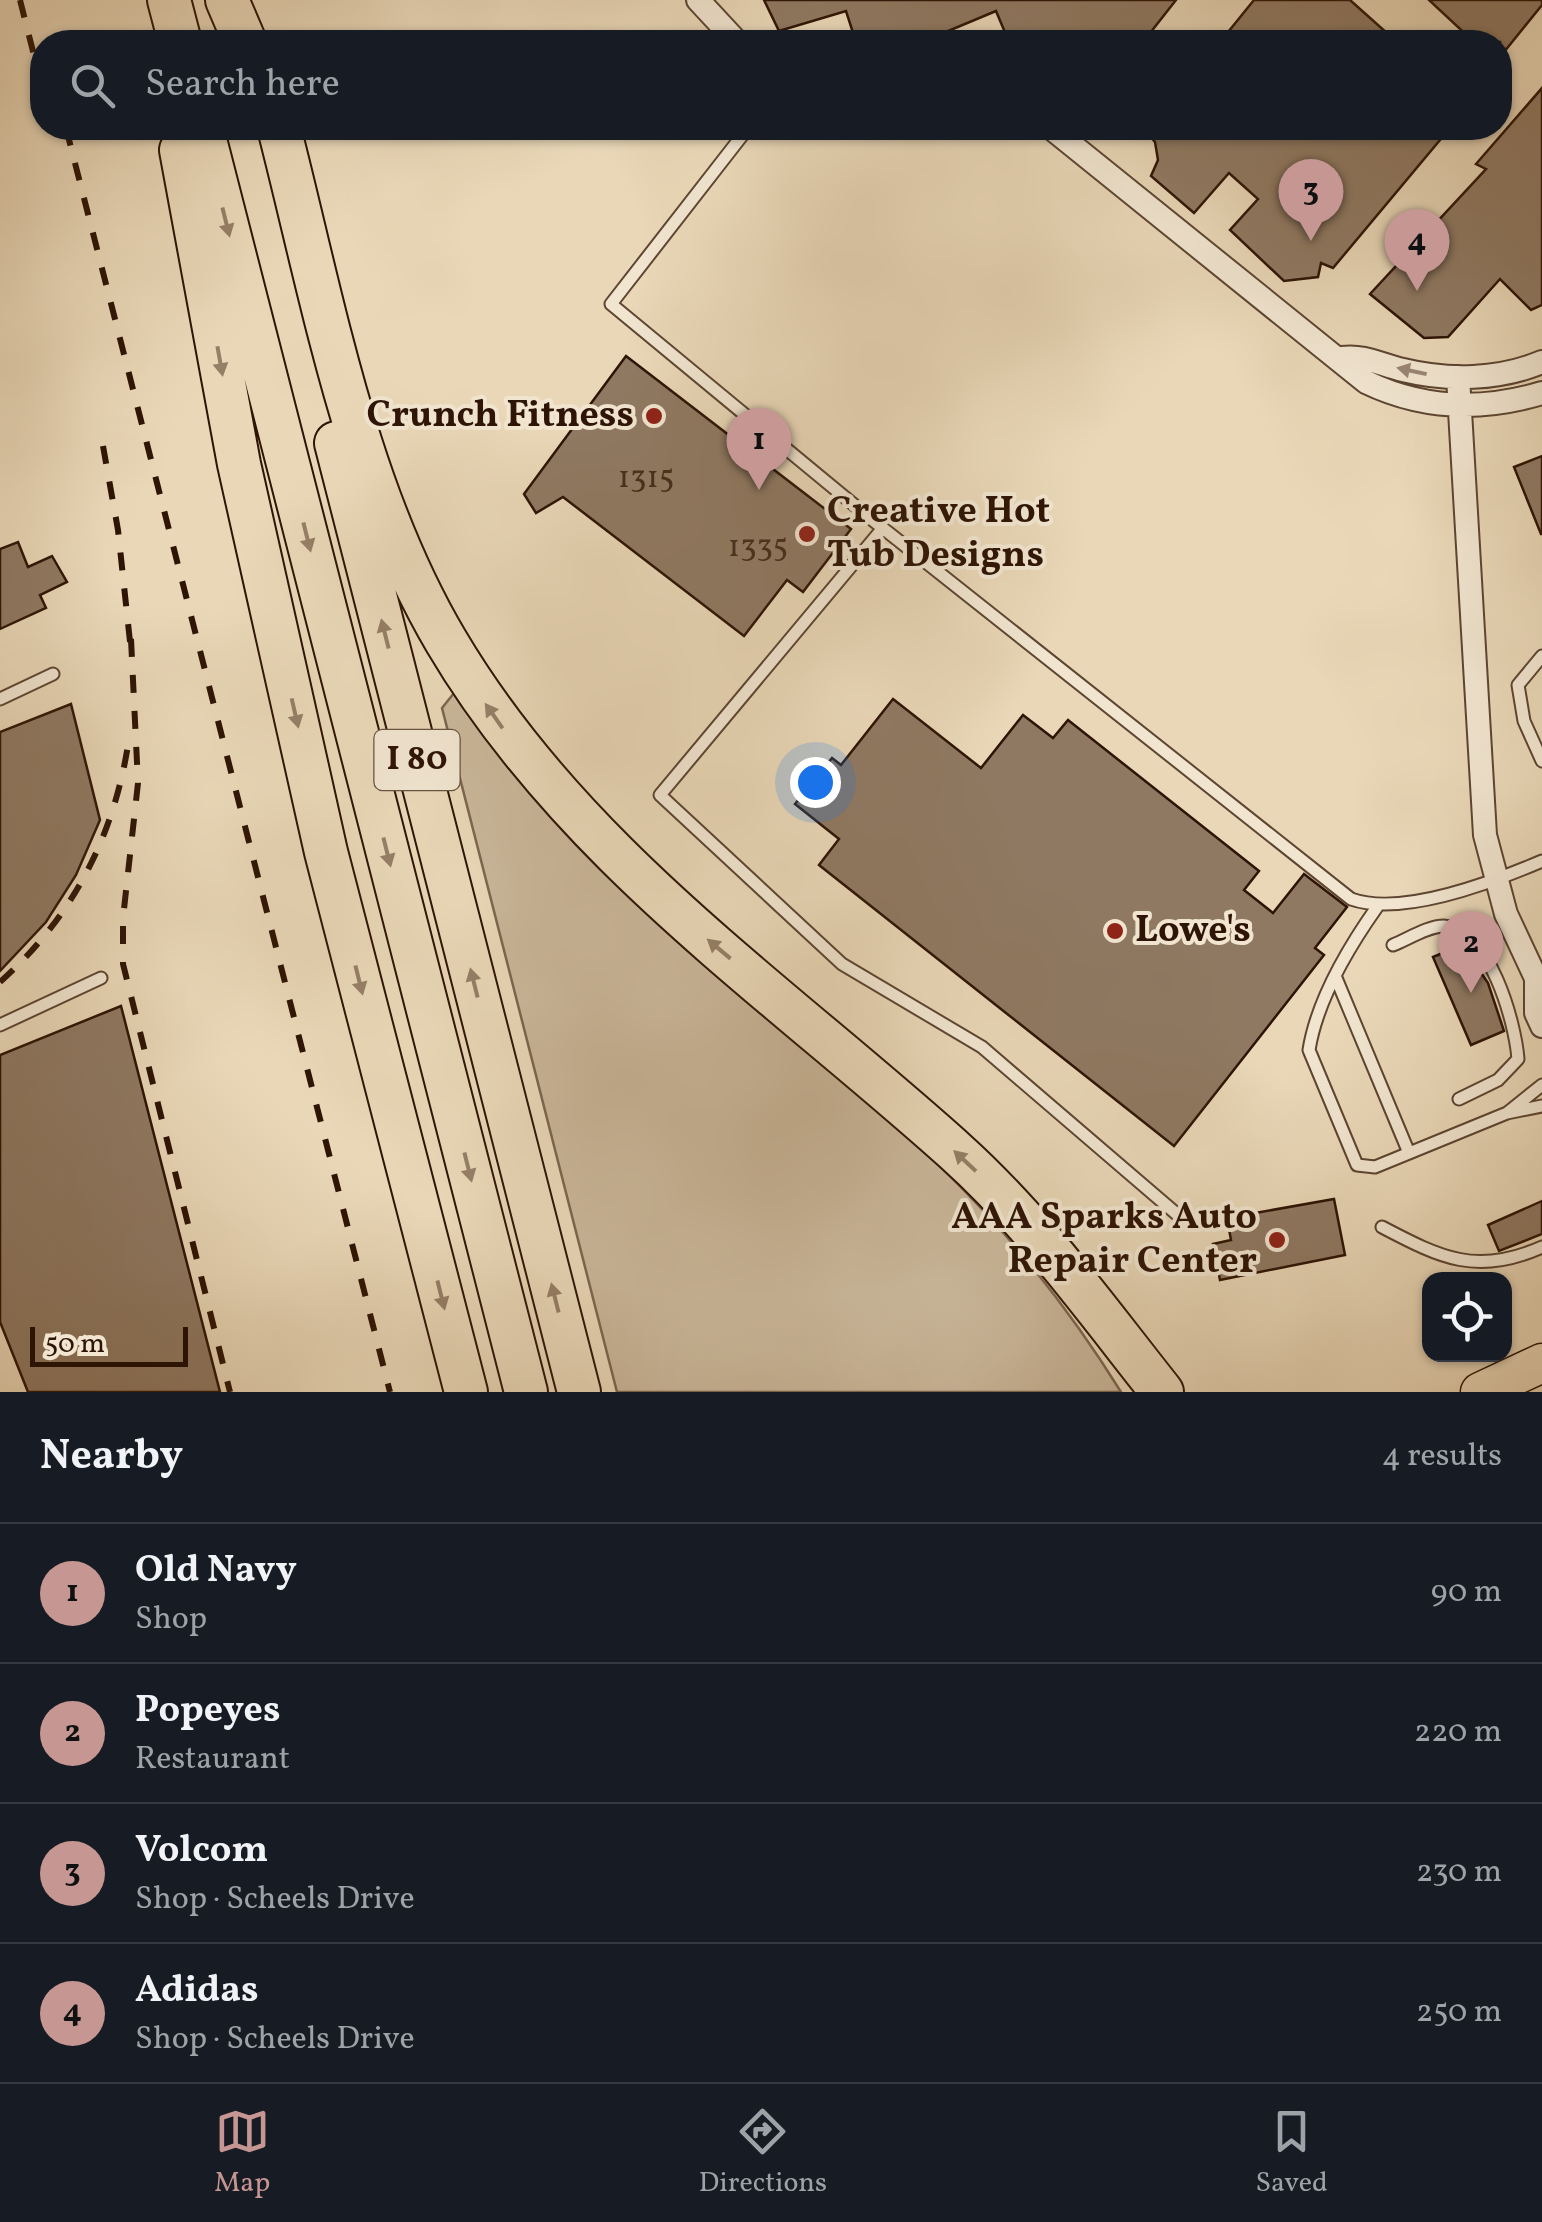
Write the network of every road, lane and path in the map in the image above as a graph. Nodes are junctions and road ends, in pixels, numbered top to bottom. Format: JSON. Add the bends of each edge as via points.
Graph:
{"nodes":[{"id":1,"x":169,"y":0,"type":"edge"},
{"id":2,"x":225,"y":0,"type":"edge"},
{"id":3,"x":698,"y":0,"type":"edge"},
{"id":4,"x":170,"y":30,"type":"edge"},
{"id":5,"x":177,"y":30,"type":"edge"},
{"id":6,"x":231,"y":30,"type":"edge"},
{"id":7,"x":239,"y":30,"type":"edge"},
{"id":8,"x":725,"y":30,"type":"edge"},
{"id":9,"x":179,"y":140,"type":"edge"},
{"id":10,"x":205,"y":140,"type":"edge"},
{"id":11,"x":258,"y":140,"type":"edge"},
{"id":12,"x":282,"y":140,"type":"edge"},
{"id":13,"x":739,"y":140,"type":"edge"},
{"id":14,"x":1065,"y":140,"type":"edge"},
{"id":15,"x":1342,"y":358,"type":"junction"},
{"id":16,"x":1542,"y":362,"type":"edge"},
{"id":17,"x":1458,"y":377,"type":"junction"},
{"id":18,"x":1542,"y":394,"type":"edge"},
{"id":19,"x":1460,"y":406,"type":"junction"},
{"id":20,"x":883,"y":528,"type":"junction"},
{"id":21,"x":1542,"y":656,"type":"edge"},
{"id":22,"x":53,"y":674,"type":"dead end"},
{"id":23,"x":0,"y":699,"type":"edge"},
{"id":24,"x":1542,"y":761,"type":"edge"},
{"id":25,"x":1542,"y":861,"type":"edge"},
{"id":26,"x":1495,"y":880,"type":"junction"},
{"id":27,"x":1377,"y":907,"type":"junction"},
{"id":28,"x":1393,"y":945,"type":"dead end"},
{"id":29,"x":101,"y":978,"type":"dead end"},
{"id":30,"x":1336,"y":978,"type":"junction"},
{"id":31,"x":1539,"y":986,"type":"edge"},
{"id":32,"x":0,"y":1026,"type":"edge"},
{"id":33,"x":1542,"y":1026,"type":"edge"},
{"id":34,"x":1542,"y":1085,"type":"edge"},
{"id":35,"x":1458,"y":1099,"type":"dead end"},
{"id":36,"x":1542,"y":1106,"type":"edge"},
{"id":37,"x":1506,"y":1113,"type":"junction"},
{"id":38,"x":1409,"y":1153,"type":"junction"},
{"id":39,"x":1179,"y":1216,"type":"dead end"},
{"id":40,"x":1382,"y":1227,"type":"dead end"},
{"id":41,"x":1542,"y":1247,"type":"edge"},
{"id":42,"x":1077,"y":1286,"type":"junction"},
{"id":43,"x":1542,"y":1363,"type":"edge"},
{"id":44,"x":466,"y":1392,"type":"edge"},
{"id":45,"x":526,"y":1392,"type":"edge"},
{"id":46,"x":579,"y":1392,"type":"edge"},
{"id":47,"x":1144,"y":1392,"type":"edge"},
{"id":48,"x":1162,"y":1392,"type":"edge"},
{"id":49,"x":1480,"y":1392,"type":"edge"}],
"edges":[{"from":1,"to":4,"type":"highway"},
{"from":1,"to":5,"type":"highway"},
{"from":2,"to":6,"type":"highway"},
{"from":2,"to":7,"type":"highway"},
{"from":3,"to":8,"type":"street"},
{"from":9,"to":44,"type":"highway","one_way":true,"via":[[254,535],[326,852]]},
{"from":10,"to":45,"type":"highway","number":"I 80","one_way":true},
{"from":46,"to":11,"type":"highway","number":"I 80","one_way":true},
{"from":42,"to":12,"type":"highway","one_way":true,"via":[[1005,1198],[956,1152],[605,848],[539,776],[472,683],[416,582],[372,469]]},
{"from":13,"to":20,"type":"lane","via":[[611,304]]},
{"from":14,"to":15,"type":"street"},
{"from":17,"to":15,"type":"street","one_way":true},
{"from":15,"to":19,"type":"street","via":[[1352,374],[1383,390]]},
{"from":16,"to":17,"type":"street"},
{"from":17,"to":19,"type":"street"},
{"from":18,"to":19,"type":"street"},
{"from":19,"to":26,"type":"street","via":[[1485,835]]},
{"from":20,"to":27,"type":"lane","via":[[1351,899]]},
{"from":20,"to":39,"type":"lane","via":[[660,795],[842,964],[982,1047]]},
{"from":21,"to":24,"type":"lane","via":[[1518,686]]},
{"from":22,"to":23,"type":"lane"},
{"from":25,"to":26,"type":"lane"},
{"from":26,"to":27,"type":"lane"},
{"from":26,"to":31,"type":"street"},
{"from":27,"to":30,"type":"lane"},
{"from":28,"to":35,"type":"lane","via":[[1440,926],[1477,940],[1516,1028],[1518,1059],[1498,1080]]},
{"from":29,"to":32,"type":"lane"},
{"from":30,"to":38,"type":"lane"},
{"from":30,"to":38,"type":"lane","via":[[1310,1050],[1343,1139],[1356,1165],[1365,1168]]},
{"from":31,"to":33,"type":"street"},
{"from":34,"to":37,"type":"lane"},
{"from":36,"to":37,"type":"lane"},
{"from":37,"to":38,"type":"lane"},
{"from":40,"to":41,"type":"lane","via":[[1445,1260],[1507,1262]]},
{"from":42,"to":47,"type":"highway"},
{"from":42,"to":48,"type":"highway"},
{"from":43,"to":49,"type":"main road"}]}
